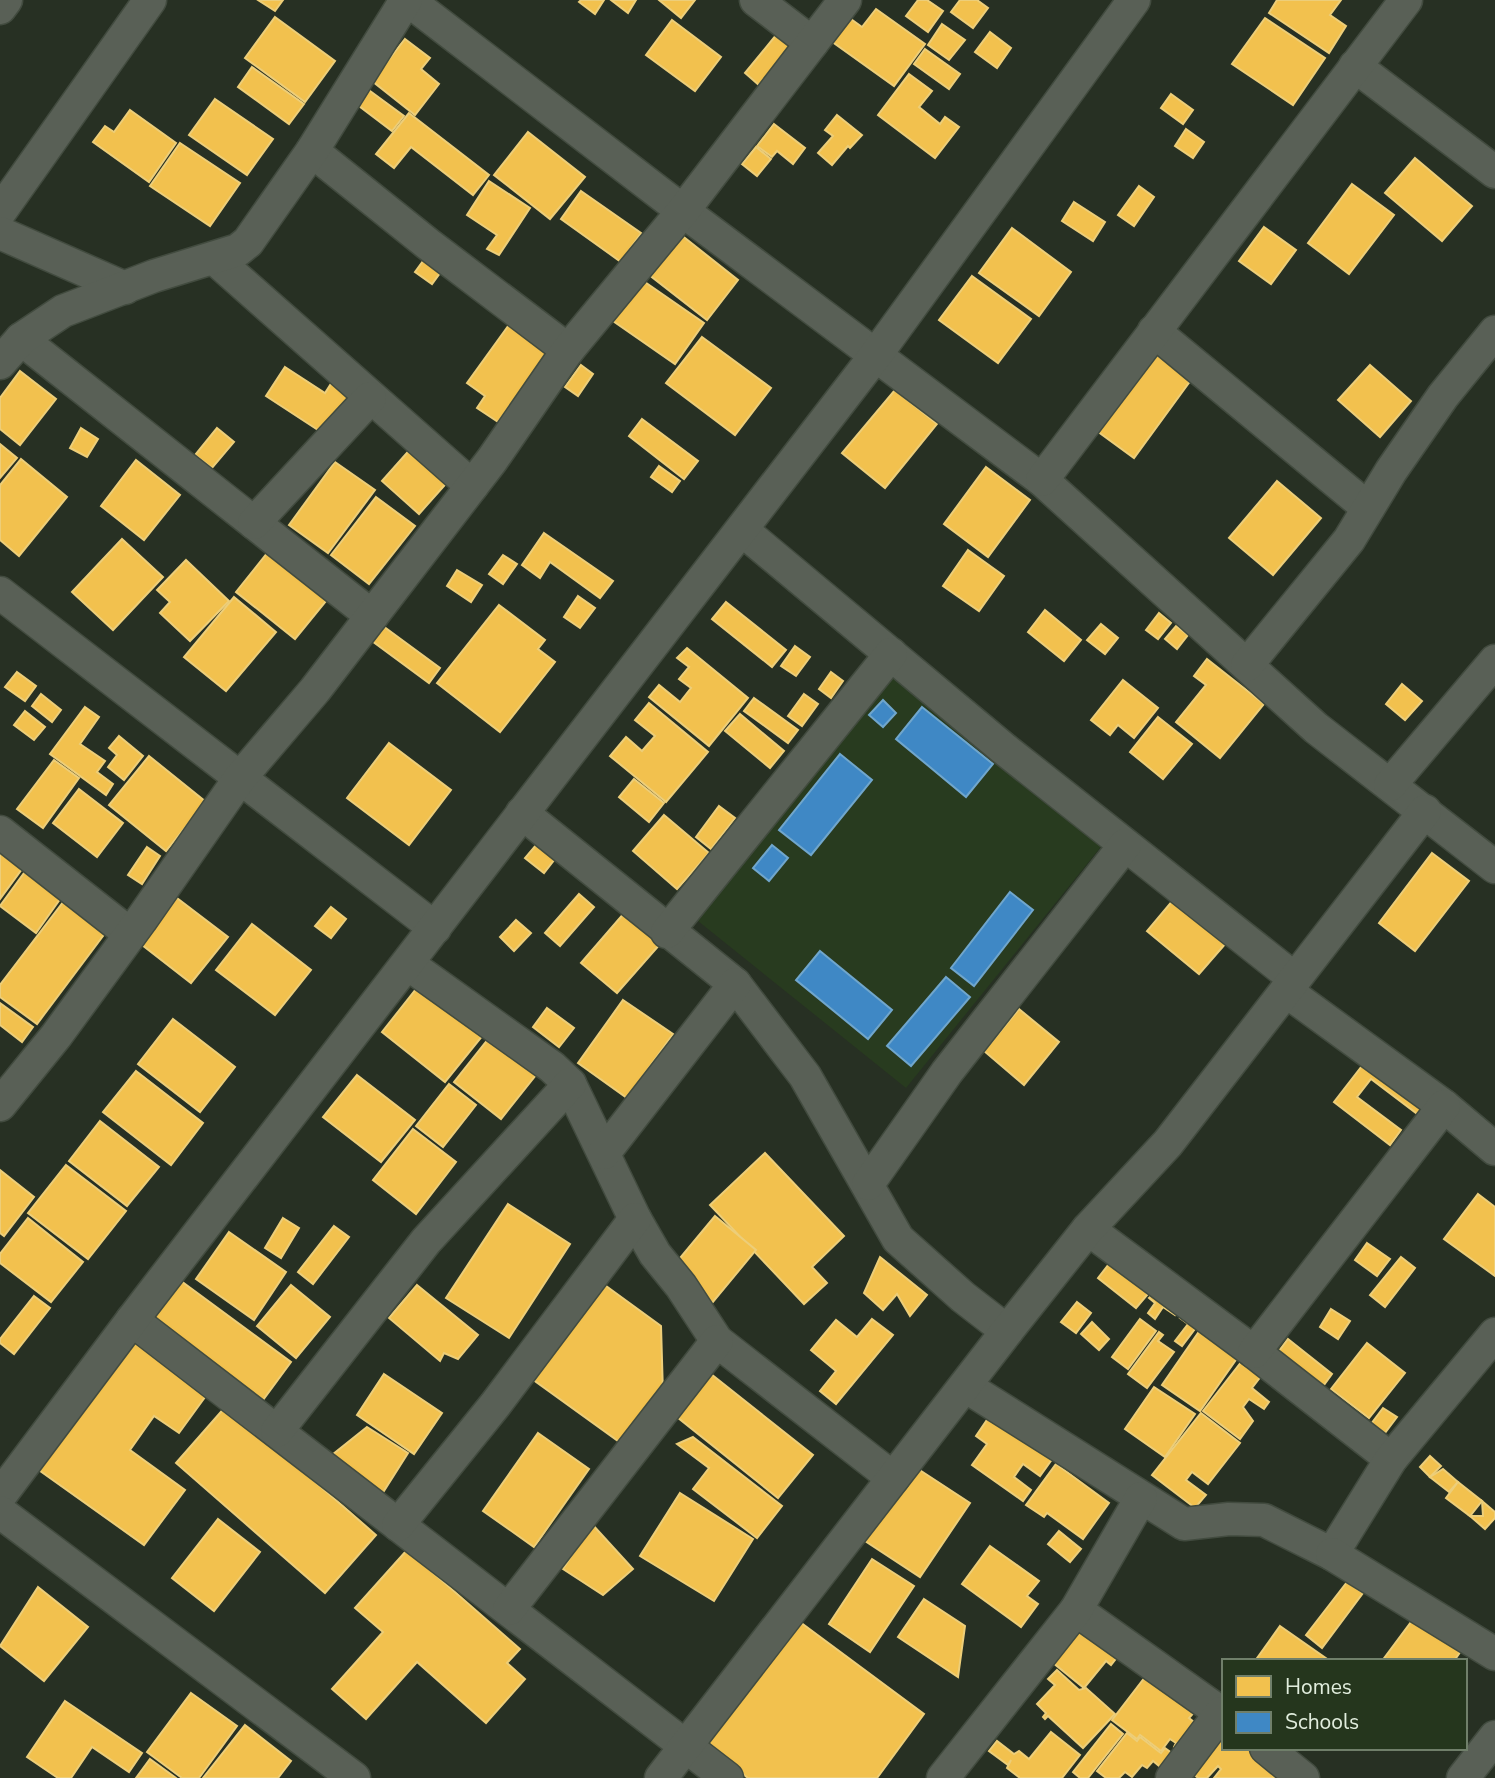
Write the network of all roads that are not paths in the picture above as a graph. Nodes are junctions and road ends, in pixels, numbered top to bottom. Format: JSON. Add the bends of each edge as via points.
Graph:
{"nodes":[{"id":1,"x":6,"y":0,"type":"edge"},
{"id":2,"x":150,"y":0,"type":"edge"},
{"id":3,"x":407,"y":0,"type":"edge"},
{"id":4,"x":756,"y":0,"type":"edge"},
{"id":5,"x":845,"y":0,"type":"edge"},
{"id":6,"x":1134,"y":0,"type":"edge"},
{"id":7,"x":1406,"y":0,"type":"edge"},
{"id":8,"x":0,"y":8,"type":"edge"},
{"id":9,"x":812,"y":43,"type":"junction"},
{"id":10,"x":1355,"y":66,"type":"junction"},
{"id":11,"x":312,"y":151,"type":"junction"},
{"id":12,"x":1495,"y":172,"type":"edge"},
{"id":13,"x":683,"y":211,"type":"junction"},
{"id":14,"x":0,"y":212,"type":"edge"},
{"id":15,"x":0,"y":233,"type":"edge"},
{"id":16,"x":214,"y":258,"type":"junction"},
{"id":17,"x":125,"y":288,"type":"junction"},
{"id":18,"x":1154,"y":331,"type":"junction"},
{"id":19,"x":1495,"y":332,"type":"edge"},
{"id":20,"x":21,"y":339,"type":"junction"},
{"id":21,"x":568,"y":349,"type":"junction"},
{"id":22,"x":875,"y":356,"type":"junction"},
{"id":23,"x":0,"y":363,"type":"edge"},
{"id":24,"x":370,"y":398,"type":"junction"},
{"id":25,"x":1042,"y":480,"type":"junction"},
{"id":26,"x":472,"y":486,"type":"junction"},
{"id":27,"x":1368,"y":508,"type":"junction"},
{"id":28,"x":254,"y":523,"type":"junction"},
{"id":29,"x":741,"y":530,"type":"junction"},
{"id":30,"x":0,"y":593,"type":"edge"},
{"id":31,"x":372,"y":616,"type":"junction"},
{"id":32,"x":891,"y":654,"type":"junction"},
{"id":33,"x":1495,"y":661,"type":"edge"},
{"id":34,"x":1247,"y":665,"type":"junction"},
{"id":35,"x":240,"y":778,"type":"junction"},
{"id":36,"x":1390,"y":785,"type":"junction"},
{"id":37,"x":1425,"y":811,"type":"junction"},
{"id":38,"x":522,"y":813,"type":"junction"},
{"id":39,"x":0,"y":832,"type":"edge"},
{"id":40,"x":1125,"y":845,"type":"junction"},
{"id":41,"x":1495,"y":867,"type":"edge"},
{"id":42,"x":435,"y":928,"type":"junction"},
{"id":43,"x":667,"y":932,"type":"junction"},
{"id":44,"x":130,"y":934,"type":"junction"},
{"id":45,"x":408,"y":964,"type":"junction"},
{"id":46,"x":734,"y":984,"type":"junction"},
{"id":47,"x":1291,"y":985,"type":"junction"},
{"id":48,"x":570,"y":1084,"type":"junction"},
{"id":49,"x":0,"y":1105,"type":"edge"},
{"id":50,"x":1444,"y":1106,"type":"junction"},
{"id":51,"x":1495,"y":1149,"type":"edge"},
{"id":52,"x":604,"y":1153,"type":"junction"},
{"id":53,"x":868,"y":1184,"type":"junction"},
{"id":54,"x":635,"y":1219,"type":"junction"},
{"id":55,"x":1088,"y":1229,"type":"junction"},
{"id":56,"x":132,"y":1320,"type":"junction"},
{"id":57,"x":1007,"y":1331,"type":"junction"},
{"id":58,"x":1495,"y":1334,"type":"edge"},
{"id":59,"x":717,"y":1340,"type":"junction"},
{"id":60,"x":1254,"y":1352,"type":"junction"},
{"id":61,"x":965,"y":1386,"type":"junction"},
{"id":62,"x":277,"y":1431,"type":"junction"},
{"id":63,"x":1391,"y":1459,"type":"junction"},
{"id":64,"x":893,"y":1478,"type":"junction"},
{"id":65,"x":0,"y":1496,"type":"edge"},
{"id":66,"x":1141,"y":1498,"type":"junction"},
{"id":67,"x":0,"y":1512,"type":"edge"},
{"id":68,"x":398,"y":1525,"type":"junction"},
{"id":69,"x":1332,"y":1554,"type":"junction"},
{"id":70,"x":509,"y":1609,"type":"junction"},
{"id":71,"x":1076,"y":1610,"type":"junction"},
{"id":72,"x":1495,"y":1654,"type":"edge"},
{"id":73,"x":1222,"y":1713,"type":"edge"},
{"id":74,"x":1222,"y":1715,"type":"edge"},
{"id":75,"x":1495,"y":1737,"type":"edge"},
{"id":76,"x":685,"y":1746,"type":"junction"},
{"id":77,"x":1268,"y":1750,"type":"edge"},
{"id":78,"x":354,"y":1778,"type":"edge"},
{"id":79,"x":661,"y":1778,"type":"edge"},
{"id":80,"x":727,"y":1778,"type":"edge"},
{"id":81,"x":943,"y":1778,"type":"edge"},
{"id":82,"x":1172,"y":1778,"type":"edge"},
{"id":83,"x":1303,"y":1778,"type":"edge"},
{"id":84,"x":1462,"y":1778,"type":"edge"}],
"edges":[{"from":1,"to":8,"type":"street"},
{"from":2,"to":14,"type":"street"},
{"from":3,"to":11,"type":"street"},
{"from":3,"to":13,"type":"street"},
{"from":4,"to":9,"type":"street"},
{"from":5,"to":9,"type":"street"},
{"from":6,"to":22,"type":"street"},
{"from":7,"to":10,"type":"street"},
{"from":9,"to":13,"type":"street"},
{"from":10,"to":12,"type":"street"},
{"from":10,"to":18,"type":"street"},
{"from":11,"to":16,"type":"street","via":[[248,242]]},
{"from":11,"to":21,"type":"street"},
{"from":13,"to":21,"type":"street"},
{"from":13,"to":22,"type":"street"},
{"from":15,"to":17,"type":"street"},
{"from":16,"to":17,"type":"street"},
{"from":16,"to":24,"type":"street"},
{"from":17,"to":20,"type":"street","via":[[63,311]]},
{"from":18,"to":25,"type":"street"},
{"from":18,"to":27,"type":"street"},
{"from":19,"to":27,"type":"street","via":[[1443,396]]},
{"from":20,"to":23,"type":"street"},
{"from":20,"to":28,"type":"street"},
{"from":21,"to":26,"type":"street"},
{"from":22,"to":25,"type":"street"},
{"from":22,"to":29,"type":"street"},
{"from":24,"to":26,"type":"street"},
{"from":24,"to":28,"type":"street"},
{"from":25,"to":34,"type":"street"},
{"from":26,"to":31,"type":"street"},
{"from":27,"to":34,"type":"street","via":[[1349,540]]},
{"from":28,"to":31,"type":"street"},
{"from":29,"to":32,"type":"street"},
{"from":29,"to":38,"type":"street"},
{"from":30,"to":35,"type":"street"},
{"from":31,"to":35,"type":"street"},
{"from":32,"to":40,"type":"street"},
{"from":32,"to":43,"type":"street"},
{"from":33,"to":36,"type":"street"},
{"from":34,"to":36,"type":"street"},
{"from":35,"to":42,"type":"street"},
{"from":35,"to":44,"type":"street"},
{"from":36,"to":37,"type":"street"},
{"from":37,"to":41,"type":"street"},
{"from":37,"to":47,"type":"street"},
{"from":38,"to":42,"type":"street"},
{"from":38,"to":43,"type":"street"},
{"from":39,"to":44,"type":"street"},
{"from":40,"to":47,"type":"street"},
{"from":40,"to":53,"type":"street","via":[[947,1072]]},
{"from":42,"to":45,"type":"street"},
{"from":43,"to":46,"type":"street"},
{"from":44,"to":49,"type":"street"},
{"from":45,"to":48,"type":"street"},
{"from":45,"to":56,"type":"street"},
{"from":46,"to":52,"type":"street"},
{"from":46,"to":53,"type":"street","via":[[805,1076]]},
{"from":47,"to":50,"type":"street"},
{"from":47,"to":55,"type":"street","via":[[1168,1143]]},
{"from":48,"to":52,"type":"street"},
{"from":48,"to":62,"type":"street","via":[[426,1241]]},
{"from":50,"to":51,"type":"street"},
{"from":50,"to":60,"type":"street"},
{"from":52,"to":54,"type":"street"},
{"from":53,"to":57,"type":"street","via":[[898,1238]]},
{"from":54,"to":59,"type":"street"},
{"from":54,"to":68,"type":"street"},
{"from":55,"to":57,"type":"street"},
{"from":55,"to":60,"type":"street"},
{"from":56,"to":62,"type":"street"},
{"from":56,"to":65,"type":"street"},
{"from":57,"to":61,"type":"street"},
{"from":58,"to":63,"type":"street"},
{"from":59,"to":64,"type":"street"},
{"from":59,"to":70,"type":"street"},
{"from":60,"to":63,"type":"street"},
{"from":61,"to":64,"type":"street"},
{"from":61,"to":66,"type":"street"},
{"from":62,"to":68,"type":"street"},
{"from":63,"to":69,"type":"street"},
{"from":64,"to":76,"type":"street"},
{"from":66,"to":69,"type":"street","via":[[1184,1524],[1229,1518],[1264,1520]]},
{"from":66,"to":71,"type":"street"},
{"from":67,"to":78,"type":"street"},
{"from":68,"to":70,"type":"street"},
{"from":69,"to":72,"type":"street"},
{"from":70,"to":76,"type":"street"},
{"from":71,"to":73,"type":"street"},
{"from":71,"to":81,"type":"street"},
{"from":74,"to":82,"type":"street"},
{"from":75,"to":84,"type":"street"},
{"from":76,"to":79,"type":"street"},
{"from":76,"to":80,"type":"street"},
{"from":77,"to":83,"type":"street"}]}
